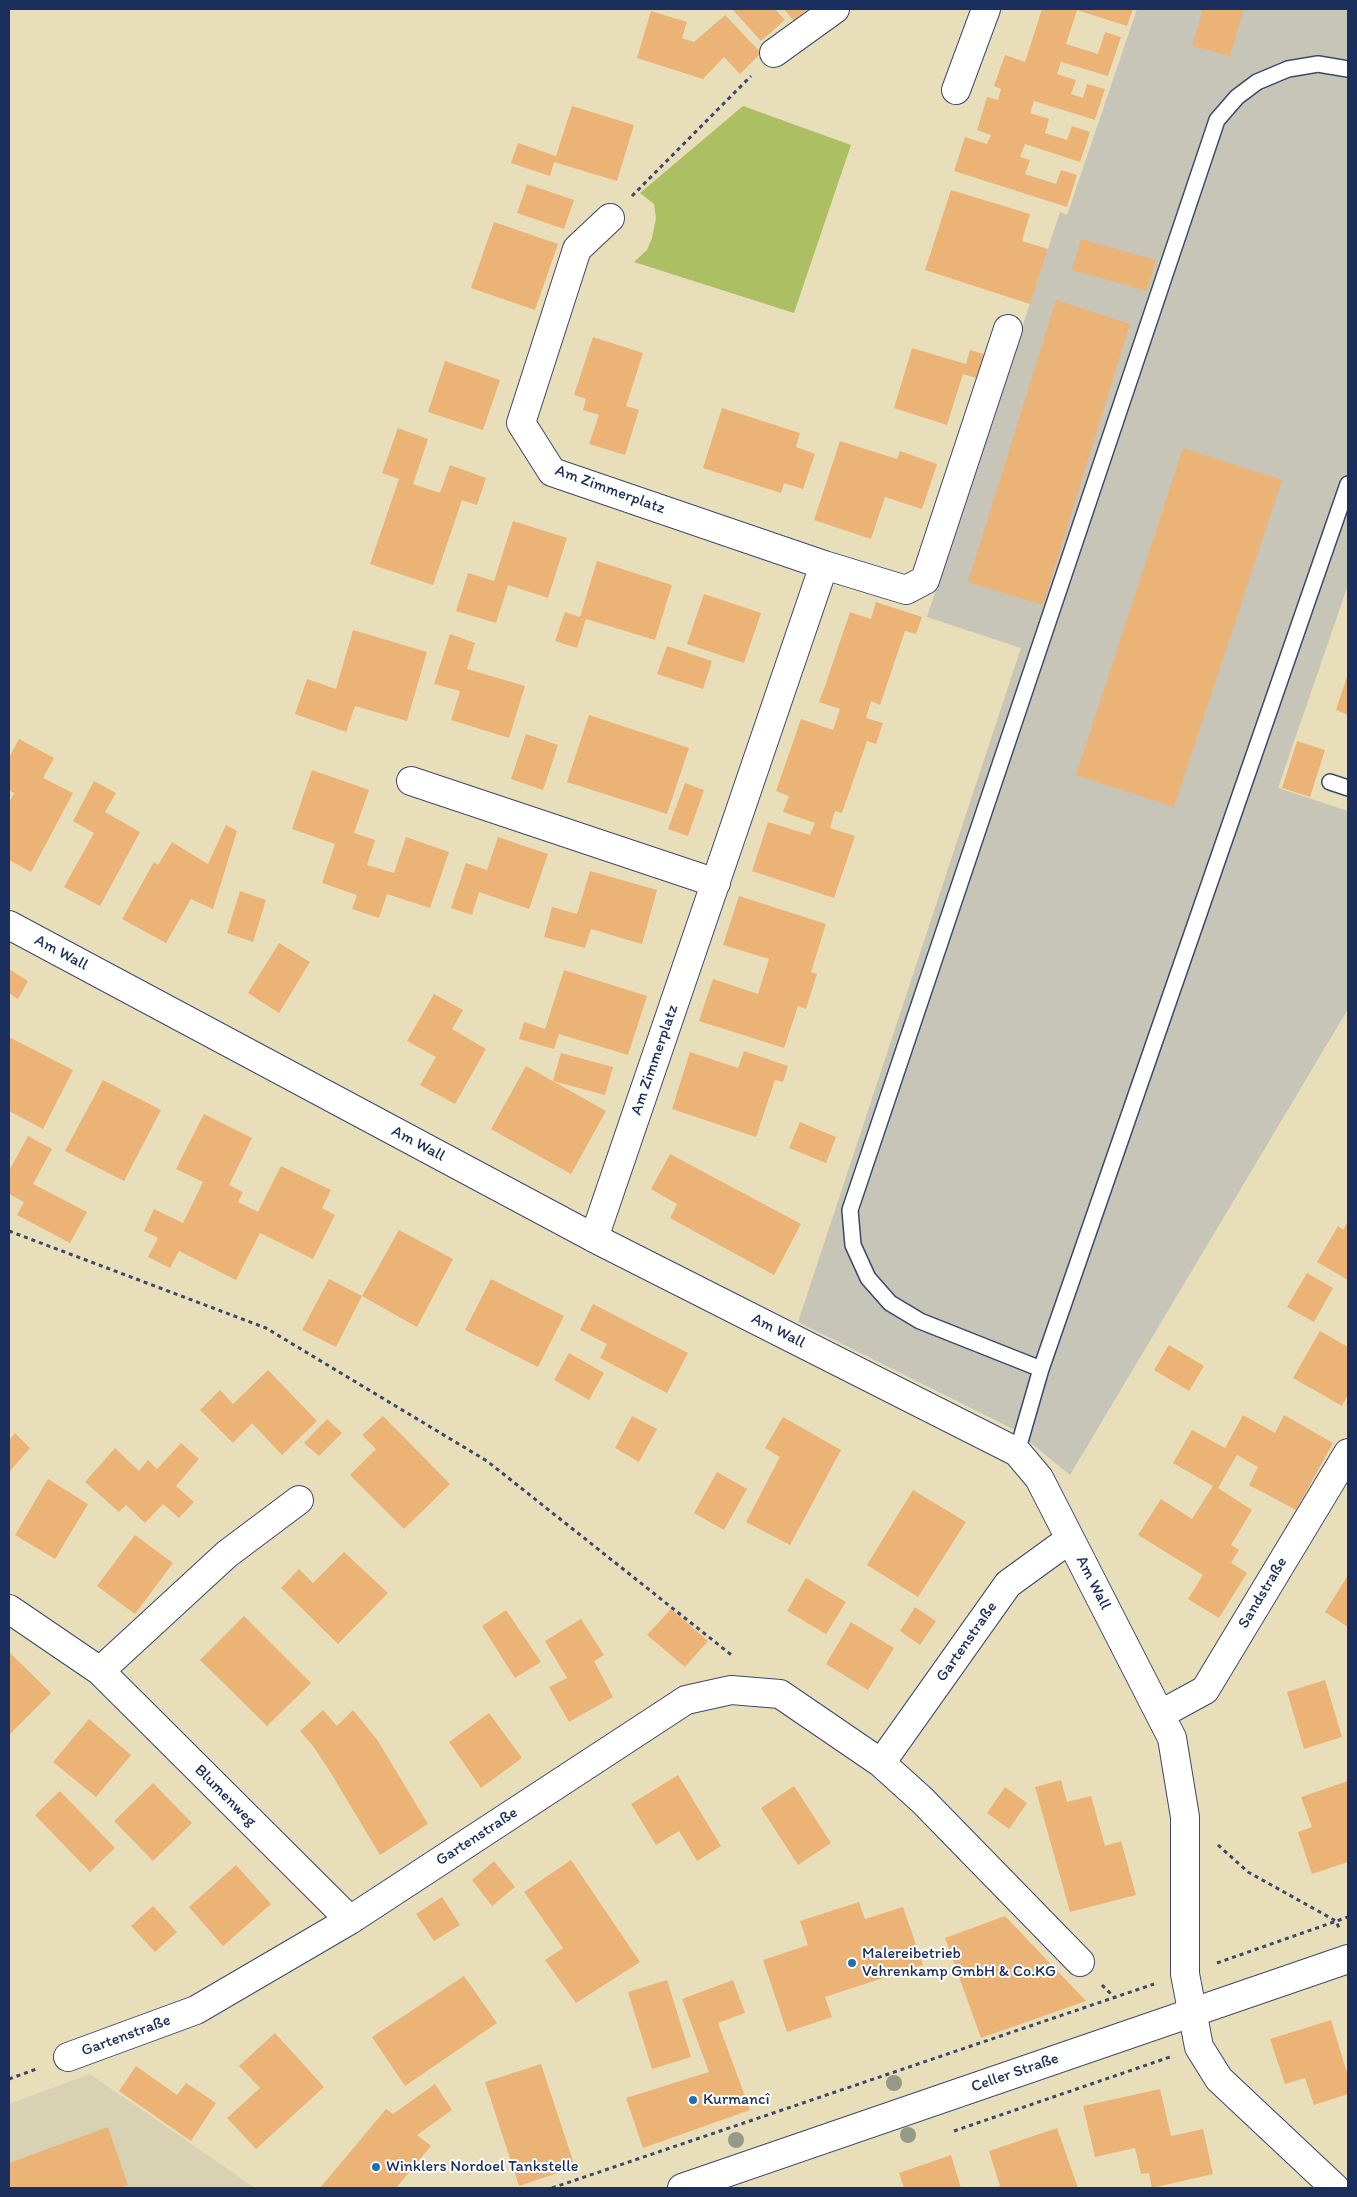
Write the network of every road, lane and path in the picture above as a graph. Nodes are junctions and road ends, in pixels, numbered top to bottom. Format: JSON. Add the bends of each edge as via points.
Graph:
{"nodes":[{"id":1,"x":835,"y":9,"type":"edge"},
{"id":2,"x":986,"y":9,"type":"edge"},
{"id":3,"x":774,"y":53,"type":"joint"},
{"id":4,"x":1348,"y":69,"type":"edge"},
{"id":5,"x":956,"y":90,"type":"dead end"},
{"id":6,"x":610,"y":218,"type":"joint"},
{"id":7,"x":1008,"y":329,"type":"dead end"},
{"id":8,"x":1348,"y":484,"type":"edge"},
{"id":9,"x":824,"y":565,"type":"junction"},
{"id":10,"x":411,"y":781,"type":"dead end"},
{"id":11,"x":1330,"y":782,"type":"dead end"},
{"id":12,"x":1348,"y":788,"type":"edge"},
{"id":13,"x":716,"y":883,"type":"junction"},
{"id":14,"x":9,"y":925,"type":"edge"},
{"id":15,"x":9,"y":1231,"type":"edge"},
{"id":16,"x":594,"y":1238,"type":"junction"},
{"id":17,"x":1041,"y":1369,"type":"junction"},
{"id":18,"x":1017,"y":1452,"type":"junction"},
{"id":19,"x":1348,"y":1453,"type":"edge"},
{"id":20,"x":299,"y":1500,"type":"dead end"},
{"id":21,"x":1070,"y":1540,"type":"junction"},
{"id":22,"x":9,"y":1609,"type":"edge"},
{"id":23,"x":741,"y":1663,"type":"dead end"},
{"id":24,"x":100,"y":1671,"type":"junction"},
{"id":25,"x":1161,"y":1714,"type":"junction"},
{"id":26,"x":881,"y":1763,"type":"junction"},
{"id":27,"x":1185,"y":1816,"type":"junction"},
{"id":28,"x":1348,"y":1917,"type":"edge"},
{"id":29,"x":350,"y":1920,"type":"junction"},
{"id":30,"x":1336,"y":1921,"type":"junction"},
{"id":31,"x":1348,"y":1959,"type":"edge"},
{"id":32,"x":1080,"y":1962,"type":"dead end"},
{"id":33,"x":1185,"y":1974,"type":"junction"},
{"id":34,"x":1193,"y":2012,"type":"junction"},
{"id":35,"x":68,"y":2057,"type":"dead end"},
{"id":36,"x":552,"y":2188,"type":"edge"},
{"id":37,"x":682,"y":2188,"type":"edge"},
{"id":38,"x":1335,"y":2188,"type":"edge"}],
"edges":[{"from":1,"to":3,"type":"street"},
{"from":2,"to":5,"type":"street"},
{"from":3,"to":6,"type":"path"},
{"from":4,"to":17,"type":"lane","via":[[1318,64],[1288,69],[1257,82],[1236,97],[1217,120],[850,1210],[853,1245],[868,1278],[890,1303],[920,1321]]},
{"from":6,"to":9,"type":"street","name":"Am Zimmerplatz","via":[[577,249],[521,423],[552,472]]},
{"from":7,"to":9,"type":"street","name":"Am Zimmerplatz","via":[[925,580],[906,590]]},
{"from":8,"to":17,"type":"lane"},
{"from":9,"to":13,"type":"street","name":"Am Zimmerplatz"},
{"from":10,"to":13,"type":"street"},
{"from":11,"to":12,"type":"lane"},
{"from":13,"to":16,"type":"street","name":"Am Zimmerplatz"},
{"from":14,"to":16,"type":"street","name":"Am Wall"},
{"from":15,"to":23,"type":"path","via":[[266,1328],[487,1461]]},
{"from":16,"to":18,"type":"street","name":"Am Wall"},
{"from":17,"to":18,"type":"lane"},
{"from":18,"to":21,"type":"street","name":"Am Wall","via":[[1039,1478]]},
{"from":19,"to":25,"type":"street","name":"Sandstraße","via":[[1205,1690]]},
{"from":20,"to":24,"type":"street","via":[[227,1554]]},
{"from":21,"to":25,"type":"street","name":"Am Wall"},
{"from":21,"to":26,"type":"street","name":"Gartenstraße","via":[[1008,1584]]},
{"from":22,"to":24,"type":"street","name":"Blumenweg"},
{"from":24,"to":29,"type":"street","name":"Blumenweg"},
{"from":25,"to":27,"type":"street","name":"Am Wall","via":[[1172,1738]]},
{"from":26,"to":29,"type":"street","name":"Gartenstraße","via":[[780,1694],[731,1690],[686,1700]]},
{"from":26,"to":32,"type":"street","name":"Gartenstraße","via":[[922,1800]]},
{"from":27,"to":30,"type":"path","via":[[1248,1872]]},
{"from":27,"to":33,"type":"street","name":"Am Wall"},
{"from":28,"to":30,"type":"path"},
{"from":29,"to":35,"type":"street","name":"Gartenstraße","via":[[196,2010]]},
{"from":30,"to":33,"type":"path"},
{"from":31,"to":34,"type":"street","name":"Celler Straße"},
{"from":33,"to":34,"type":"street","name":"Am Wall"},
{"from":33,"to":36,"type":"path"},
{"from":34,"to":37,"type":"street","name":"Celler Straße"},
{"from":34,"to":38,"type":"street","name":"Am Wall","via":[[1199,2047],[1219,2079]]}]}
